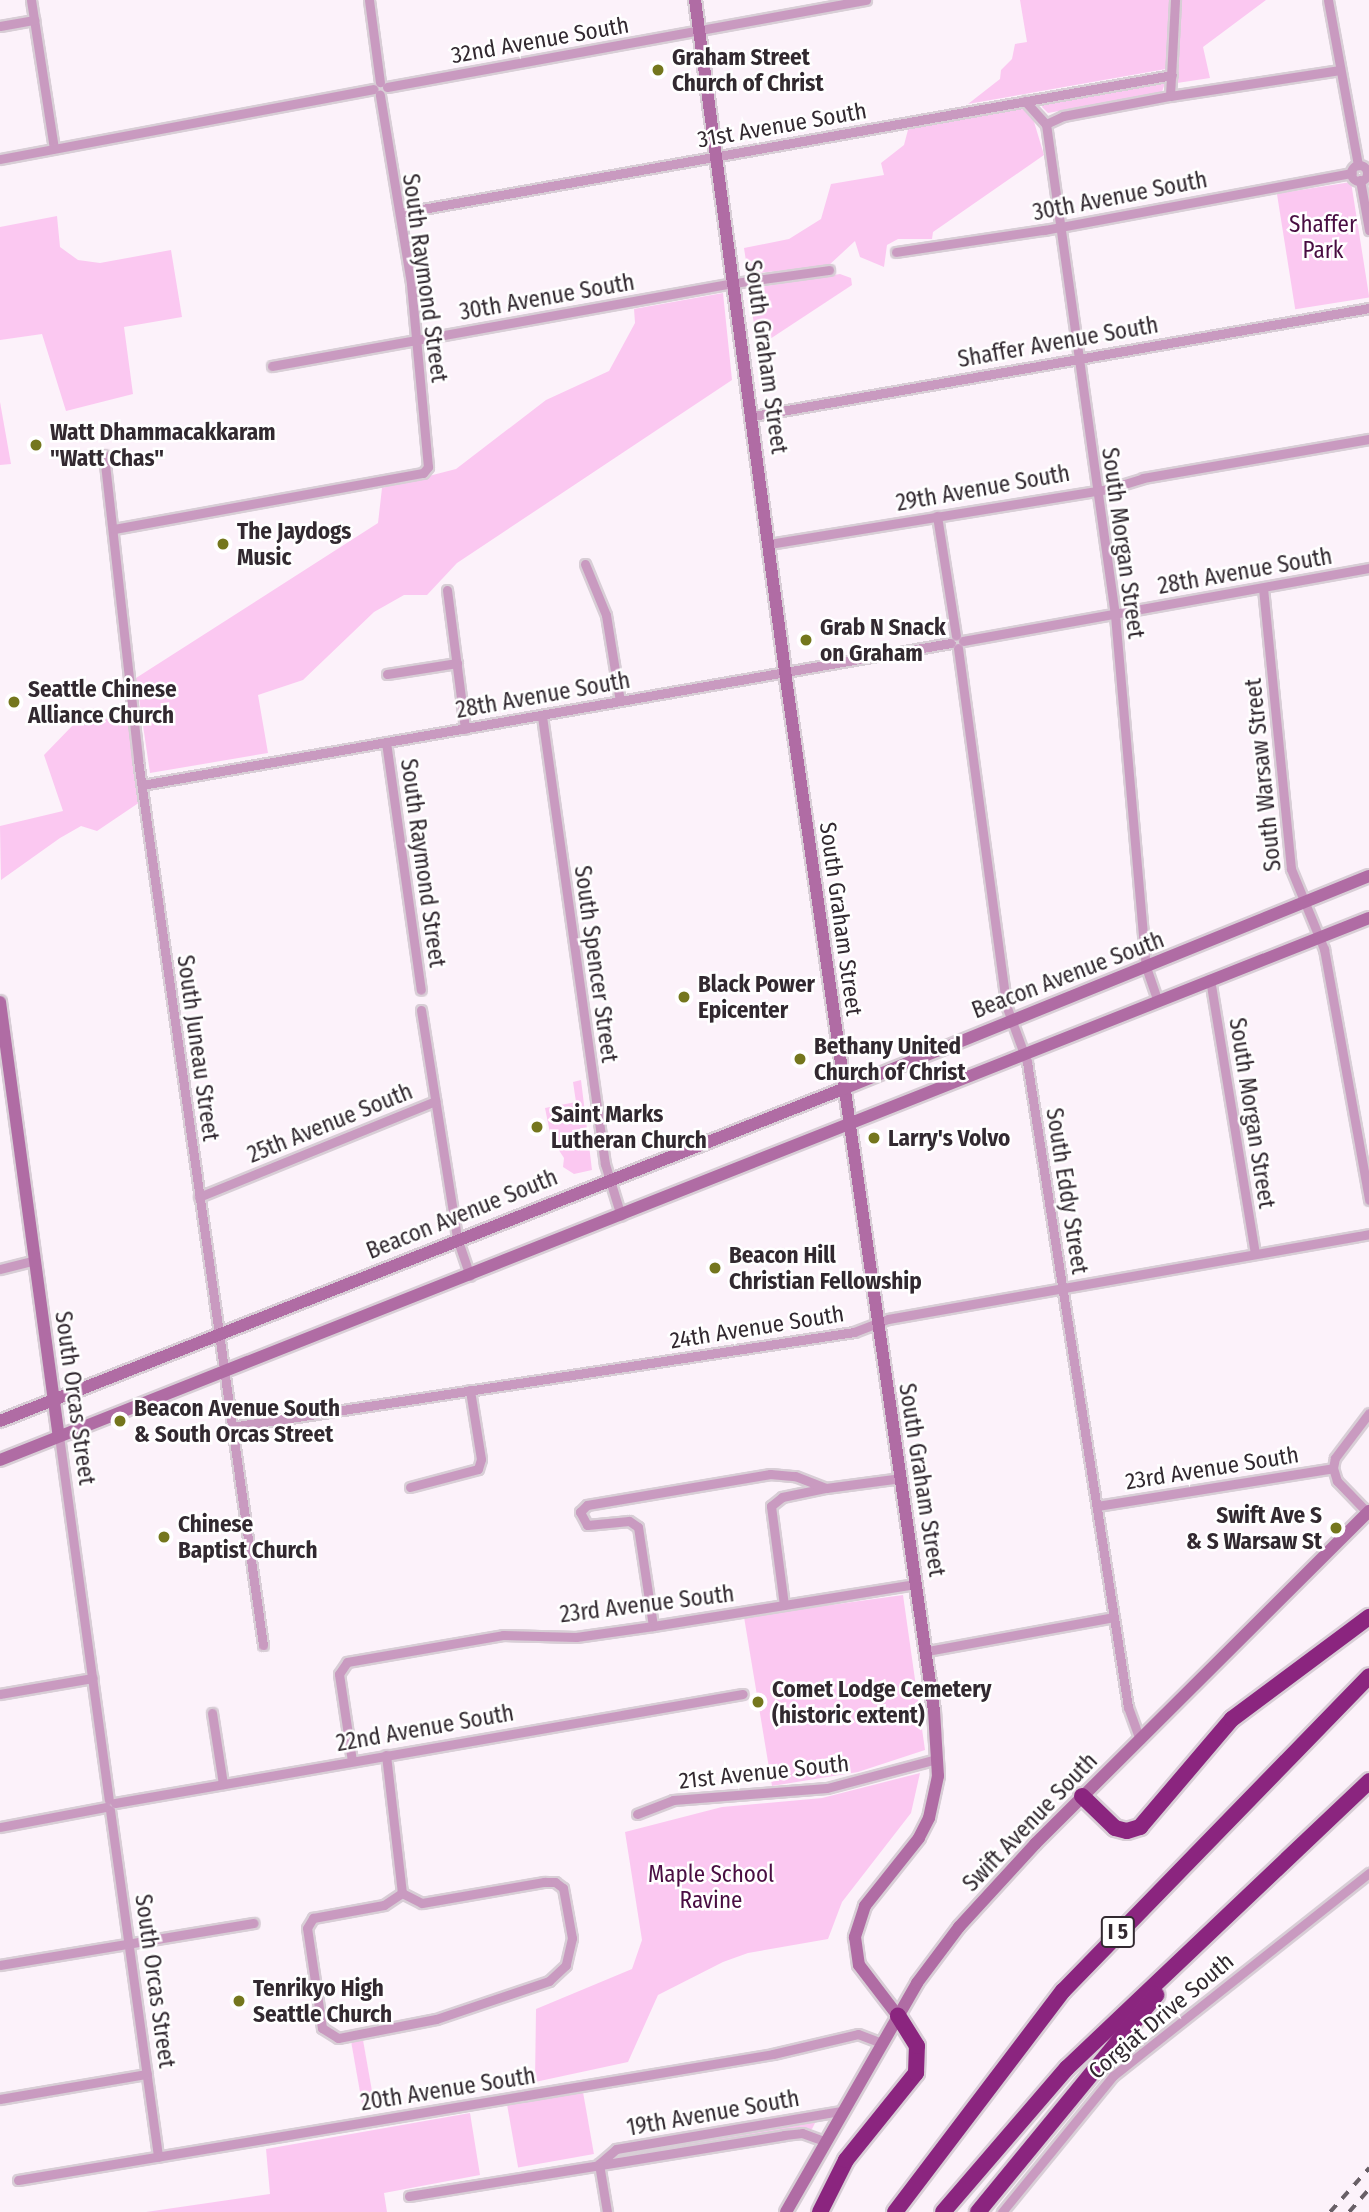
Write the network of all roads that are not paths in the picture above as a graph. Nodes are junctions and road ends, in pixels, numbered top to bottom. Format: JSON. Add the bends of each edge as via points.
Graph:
{"nodes":[{"id":1,"x":31,"y":0,"type":"edge"},
{"id":2,"x":369,"y":0,"type":"edge"},
{"id":3,"x":695,"y":0,"type":"edge"},
{"id":4,"x":866,"y":0,"type":"edge"},
{"id":5,"x":1175,"y":0,"type":"edge"},
{"id":6,"x":1328,"y":0,"type":"edge"},
{"id":7,"x":34,"y":20,"type":"junction"},
{"id":8,"x":0,"y":26,"type":"edge"},
{"id":9,"x":700,"y":31,"type":"junction"},
{"id":10,"x":1340,"y":70,"type":"junction"},
{"id":11,"x":1172,"y":75,"type":"junction"},
{"id":12,"x":380,"y":88,"type":"junction"},
{"id":13,"x":1170,"y":96,"type":"junction"},
{"id":14,"x":1025,"y":101,"type":"junction"},
{"id":15,"x":1046,"y":124,"type":"junction"},
{"id":16,"x":54,"y":148,"type":"junction"},
{"id":17,"x":717,"y":157,"type":"junction"},
{"id":18,"x":0,"y":159,"type":"edge"},
{"id":19,"x":1355,"y":169,"type":"junction"},
{"id":20,"x":1368,"y":171,"type":"edge"},
{"id":21,"x":1360,"y":180,"type":"junction"},
{"id":22,"x":400,"y":214,"type":"junction"},
{"id":23,"x":1059,"y":226,"type":"junction"},
{"id":24,"x":1369,"y":230,"type":"edge"},
{"id":25,"x":895,"y":252,"type":"dead end"},
{"id":26,"x":829,"y":270,"type":"dead end"},
{"id":27,"x":734,"y":283,"type":"junction"},
{"id":28,"x":1369,"y":308,"type":"edge"},
{"id":29,"x":417,"y":340,"type":"junction"},
{"id":30,"x":1078,"y":358,"type":"junction"},
{"id":31,"x":272,"y":366,"type":"dead end"},
{"id":32,"x":753,"y":416,"type":"junction"},
{"id":33,"x":1369,"y":439,"type":"edge"},
{"id":34,"x":104,"y":455,"type":"dead end"},
{"id":35,"x":1097,"y":489,"type":"junction"},
{"id":36,"x":937,"y":516,"type":"junction"},
{"id":37,"x":114,"y":529,"type":"junction"},
{"id":38,"x":769,"y":544,"type":"junction"},
{"id":39,"x":586,"y":564,"type":"dead end"},
{"id":40,"x":1369,"y":568,"type":"edge"},
{"id":41,"x":1263,"y":588,"type":"junction"},
{"id":42,"x":447,"y":590,"type":"dead end"},
{"id":43,"x":1115,"y":615,"type":"junction"},
{"id":44,"x":957,"y":642,"type":"junction"},
{"id":45,"x":457,"y":663,"type":"junction"},
{"id":46,"x":785,"y":672,"type":"junction"},
{"id":47,"x":387,"y":674,"type":"dead end"},
{"id":48,"x":620,"y":701,"type":"junction"},
{"id":49,"x":542,"y":716,"type":"junction"},
{"id":50,"x":466,"y":729,"type":"junction"},
{"id":51,"x":386,"y":743,"type":"junction"},
{"id":52,"x":142,"y":785,"type":"junction"},
{"id":53,"x":1369,"y":876,"type":"edge"},
{"id":54,"x":1302,"y":902,"type":"junction"},
{"id":55,"x":1369,"y":918,"type":"edge"},
{"id":56,"x":1321,"y":937,"type":"junction"},
{"id":57,"x":1146,"y":967,"type":"junction"},
{"id":58,"x":1210,"y":979,"type":"junction"},
{"id":59,"x":421,"y":989,"type":"dead end"},
{"id":60,"x":1157,"y":999,"type":"junction"},
{"id":61,"x":0,"y":1002,"type":"edge"},
{"id":62,"x":421,"y":1010,"type":"dead end"},
{"id":63,"x":1010,"y":1018,"type":"junction"},
{"id":64,"x":1024,"y":1051,"type":"junction"},
{"id":65,"x":843,"y":1089,"type":"junction"},
{"id":66,"x":435,"y":1101,"type":"junction"},
{"id":67,"x":848,"y":1121,"type":"junction"},
{"id":68,"x":608,"y":1178,"type":"junction"},
{"id":69,"x":199,"y":1197,"type":"junction"},
{"id":70,"x":1369,"y":1200,"type":"edge"},
{"id":71,"x":621,"y":1216,"type":"junction"},
{"id":72,"x":1369,"y":1234,"type":"edge"},
{"id":73,"x":457,"y":1238,"type":"junction"},
{"id":74,"x":1255,"y":1253,"type":"junction"},
{"id":75,"x":35,"y":1260,"type":"junction"},
{"id":76,"x":0,"y":1269,"type":"edge"},
{"id":77,"x":470,"y":1276,"type":"junction"},
{"id":78,"x":1063,"y":1288,"type":"junction"},
{"id":79,"x":877,"y":1324,"type":"junction"},
{"id":80,"x":218,"y":1333,"type":"junction"},
{"id":81,"x":223,"y":1372,"type":"junction"},
{"id":82,"x":470,"y":1390,"type":"junction"},
{"id":83,"x":53,"y":1399,"type":"junction"},
{"id":84,"x":1369,"y":1413,"type":"edge"},
{"id":85,"x":0,"y":1420,"type":"edge"},
{"id":86,"x":231,"y":1427,"type":"junction"},
{"id":87,"x":59,"y":1436,"type":"junction"},
{"id":88,"x":0,"y":1460,"type":"edge"},
{"id":89,"x":1333,"y":1468,"type":"junction"},
{"id":90,"x":901,"y":1478,"type":"junction"},
{"id":91,"x":410,"y":1487,"type":"dead end"},
{"id":92,"x":826,"y":1488,"type":"junction"},
{"id":93,"x":1097,"y":1506,"type":"junction"},
{"id":94,"x":1368,"y":1512,"type":"edge"},
{"id":95,"x":916,"y":1584,"type":"junction"},
{"id":96,"x":784,"y":1605,"type":"junction"},
{"id":97,"x":1114,"y":1617,"type":"junction"},
{"id":98,"x":1369,"y":1617,"type":"edge"},
{"id":99,"x":653,"y":1626,"type":"junction"},
{"id":100,"x":263,"y":1645,"type":"dead end"},
{"id":101,"x":927,"y":1651,"type":"junction"},
{"id":102,"x":1369,"y":1676,"type":"edge"},
{"id":103,"x":93,"y":1678,"type":"junction"},
{"id":104,"x":0,"y":1694,"type":"edge"},
{"id":105,"x":743,"y":1694,"type":"dead end"},
{"id":106,"x":212,"y":1713,"type":"dead end"},
{"id":107,"x":1140,"y":1740,"type":"junction"},
{"id":108,"x":386,"y":1755,"type":"junction"},
{"id":109,"x":937,"y":1759,"type":"junction"},
{"id":110,"x":352,"y":1761,"type":"junction"},
{"id":111,"x":1369,"y":1781,"type":"edge"},
{"id":112,"x":223,"y":1784,"type":"junction"},
{"id":113,"x":1082,"y":1796,"type":"junction"},
{"id":114,"x":110,"y":1805,"type":"junction"},
{"id":115,"x":637,"y":1814,"type":"dead end"},
{"id":116,"x":0,"y":1827,"type":"edge"},
{"id":117,"x":1369,"y":1873,"type":"edge"},
{"id":118,"x":402,"y":1893,"type":"junction"},
{"id":119,"x":254,"y":1923,"type":"dead end"},
{"id":120,"x":129,"y":1945,"type":"junction"},
{"id":121,"x":1178,"y":1964,"type":"junction"},
{"id":122,"x":0,"y":1965,"type":"edge"},
{"id":123,"x":898,"y":2016,"type":"junction"},
{"id":124,"x":882,"y":2043,"type":"junction"},
{"id":125,"x":147,"y":2074,"type":"junction"},
{"id":126,"x":0,"y":2099,"type":"edge"},
{"id":127,"x":840,"y":2111,"type":"junction"},
{"id":128,"x":824,"y":2141,"type":"junction"},
{"id":129,"x":158,"y":2157,"type":"junction"},
{"id":130,"x":598,"y":2164,"type":"junction"},
{"id":131,"x":19,"y":2180,"type":"dead end"},
{"id":132,"x":409,"y":2196,"type":"dead end"},
{"id":133,"x":607,"y":2212,"type":"edge"},
{"id":134,"x":786,"y":2212,"type":"edge"},
{"id":135,"x":820,"y":2212,"type":"edge"},
{"id":136,"x":895,"y":2212,"type":"edge"},
{"id":137,"x":943,"y":2212,"type":"edge"},
{"id":138,"x":978,"y":2212,"type":"edge"},
{"id":139,"x":1002,"y":2212,"type":"edge"}],
"edges":[{"from":1,"to":7,"type":"street"},
{"from":2,"to":12,"type":"street","name":"South Raymond Street"},
{"from":3,"to":9,"type":"street","name":"South Graham Street"},
{"from":4,"to":9,"type":"street","name":"32nd Avenue South"},
{"from":5,"to":11,"type":"street"},
{"from":6,"to":10,"type":"street"},
{"from":7,"to":8,"type":"street"},
{"from":7,"to":16,"type":"street"},
{"from":9,"to":12,"type":"street","name":"32nd Avenue South"},
{"from":9,"to":17,"type":"street","name":"South Graham Street"},
{"from":10,"to":13,"type":"street"},
{"from":10,"to":19,"type":"street"},
{"from":11,"to":13,"type":"street"},
{"from":11,"to":14,"type":"street","name":"31st Avenue South"},
{"from":12,"to":16,"type":"street","name":"32nd Avenue South"},
{"from":12,"to":22,"type":"street","name":"South Raymond Street"},
{"from":13,"to":15,"type":"street","via":[[1063,116]]},
{"from":14,"to":15,"type":"street"},
{"from":14,"to":17,"type":"street","name":"31st Avenue South"},
{"from":15,"to":23,"type":"street","name":"South Morgan Street"},
{"from":16,"to":18,"type":"street","name":"32nd Avenue South"},
{"from":17,"to":22,"type":"street","name":"31st Avenue South"},
{"from":17,"to":27,"type":"street","name":"South Graham Street"},
{"from":19,"to":20,"type":"street"},
{"from":19,"to":21,"type":"street"},
{"from":19,"to":23,"type":"street","name":"30th Avenue South"},
{"from":20,"to":21,"type":"street"},
{"from":21,"to":24,"type":"street"},
{"from":22,"to":29,"type":"street","name":"South Raymond Street"},
{"from":23,"to":25,"type":"street","name":"30th Avenue South"},
{"from":23,"to":30,"type":"street","name":"South Morgan Street"},
{"from":26,"to":27,"type":"street","name":"30th Avenue South"},
{"from":27,"to":29,"type":"street","name":"30th Avenue South"},
{"from":27,"to":32,"type":"street","name":"South Graham Street"},
{"from":28,"to":30,"type":"street","name":"Shaffer Avenue South"},
{"from":29,"to":31,"type":"street","name":"30th Avenue South"},
{"from":29,"to":37,"type":"street","name":"South Raymond Street","via":[[428,467],[423,473]]},
{"from":30,"to":32,"type":"street","name":"Shaffer Avenue South"},
{"from":30,"to":35,"type":"street","name":"South Morgan Street"},
{"from":32,"to":38,"type":"street","name":"South Graham Street"},
{"from":33,"to":35,"type":"street","name":"29th Avenue South"},
{"from":34,"to":37,"type":"street","name":"South Juneau Street"},
{"from":35,"to":36,"type":"street","name":"29th Avenue South"},
{"from":35,"to":43,"type":"street","name":"South Morgan Street"},
{"from":36,"to":38,"type":"street","name":"29th Avenue South"},
{"from":36,"to":44,"type":"street","name":"South Eddy Street"},
{"from":37,"to":52,"type":"street","name":"South Juneau Street"},
{"from":38,"to":46,"type":"street","name":"South Graham Street"},
{"from":39,"to":48,"type":"street","via":[[606,615]]},
{"from":40,"to":41,"type":"street","name":"28th Avenue South"},
{"from":41,"to":43,"type":"street","name":"28th Avenue South"},
{"from":41,"to":54,"type":"street","name":"South Warsaw Street","via":[[1291,869]]},
{"from":42,"to":45,"type":"street"},
{"from":43,"to":44,"type":"street","name":"28th Avenue South"},
{"from":43,"to":57,"type":"street","name":"South Morgan Street"},
{"from":44,"to":46,"type":"street","name":"28th Avenue South"},
{"from":44,"to":63,"type":"street","name":"South Eddy Street"},
{"from":45,"to":47,"type":"street"},
{"from":45,"to":50,"type":"street"},
{"from":46,"to":48,"type":"street","name":"28th Avenue South"},
{"from":46,"to":65,"type":"street","name":"South Graham Street"},
{"from":48,"to":49,"type":"street","name":"28th Avenue South"},
{"from":49,"to":50,"type":"street","name":"28th Avenue South"},
{"from":49,"to":68,"type":"street","name":"South Spencer Street"},
{"from":50,"to":51,"type":"street","name":"28th Avenue South"},
{"from":51,"to":52,"type":"street","name":"28th Avenue South"},
{"from":51,"to":59,"type":"street","name":"South Raymond Street"},
{"from":52,"to":69,"type":"street","name":"South Juneau Street"},
{"from":53,"to":54,"type":"street","name":"Beacon Avenue South"},
{"from":54,"to":56,"type":"street","name":"South Warsaw Street"},
{"from":54,"to":57,"type":"street","name":"Beacon Avenue South"},
{"from":55,"to":56,"type":"street"},
{"from":56,"to":58,"type":"street"},
{"from":56,"to":70,"type":"street","name":"South Warsaw Street"},
{"from":57,"to":60,"type":"street","name":"South Morgan Street"},
{"from":57,"to":63,"type":"street","name":"Beacon Avenue South"},
{"from":58,"to":60,"type":"street"},
{"from":58,"to":74,"type":"street","name":"South Morgan Street"},
{"from":60,"to":64,"type":"street"},
{"from":61,"to":75,"type":"street","name":"South Orcas Street"},
{"from":62,"to":66,"type":"street"},
{"from":63,"to":64,"type":"street","name":"South Eddy Street"},
{"from":63,"to":65,"type":"street","name":"Beacon Avenue South"},
{"from":64,"to":67,"type":"street"},
{"from":64,"to":78,"type":"street","name":"South Eddy Street"},
{"from":65,"to":67,"type":"street","name":"South Graham Street"},
{"from":65,"to":68,"type":"street","name":"Beacon Avenue South"},
{"from":66,"to":69,"type":"street","name":"25th Avenue South"},
{"from":66,"to":73,"type":"street"},
{"from":67,"to":71,"type":"street"},
{"from":67,"to":79,"type":"street","name":"South Graham Street"},
{"from":68,"to":71,"type":"street","name":"South Spencer Street"},
{"from":68,"to":73,"type":"street","name":"Beacon Avenue South"},
{"from":69,"to":80,"type":"street","name":"South Juneau Street"},
{"from":71,"to":77,"type":"street"},
{"from":72,"to":74,"type":"street","name":"24th Avenue South"},
{"from":73,"to":77,"type":"street"},
{"from":73,"to":80,"type":"street","name":"Beacon Avenue South"},
{"from":74,"to":78,"type":"street","name":"24th Avenue South"},
{"from":75,"to":76,"type":"street"},
{"from":75,"to":83,"type":"street","name":"South Orcas Street"},
{"from":77,"to":81,"type":"street"},
{"from":78,"to":79,"type":"street","name":"24th Avenue South"},
{"from":78,"to":93,"type":"street","name":"South Eddy Street"},
{"from":79,"to":82,"type":"street","name":"24th Avenue South","via":[[799,1342]]},
{"from":79,"to":90,"type":"street","name":"South Graham Street"},
{"from":80,"to":81,"type":"street","name":"South Juneau Street"},
{"from":80,"to":83,"type":"street","name":"Beacon Avenue South"},
{"from":81,"to":86,"type":"street","name":"South Juneau Street"},
{"from":81,"to":87,"type":"street"},
{"from":82,"to":86,"type":"street","name":"24th Avenue South"},
{"from":82,"to":91,"type":"street","via":[[481,1460],[478,1469]]},
{"from":83,"to":85,"type":"street","name":"Beacon Avenue South"},
{"from":83,"to":87,"type":"street","name":"South Orcas Street"},
{"from":84,"to":89,"type":"street","via":[[1335,1458]]},
{"from":86,"to":100,"type":"street","name":"South Juneau Street"},
{"from":87,"to":88,"type":"street"},
{"from":87,"to":103,"type":"street","name":"South Orcas Street"},
{"from":89,"to":93,"type":"street","name":"23rd Avenue South"},
{"from":89,"to":94,"type":"street","via":[[1337,1481]]},
{"from":90,"to":92,"type":"street"},
{"from":90,"to":95,"type":"street","name":"South Graham Street"},
{"from":92,"to":96,"type":"street","via":[[782,1497],[771,1506]]},
{"from":92,"to":99,"type":"street","via":[[795,1476],[770,1474],[593,1503],[580,1512],[587,1525],[634,1523],[640,1531]]},
{"from":93,"to":97,"type":"street","name":"South Eddy Street"},
{"from":94,"to":107,"type":"street","name":"Swift Avenue South"},
{"from":95,"to":96,"type":"street","name":"23rd Avenue South"},
{"from":95,"to":101,"type":"street","name":"South Graham Street"},
{"from":96,"to":99,"type":"street","name":"23rd Avenue South"},
{"from":97,"to":101,"type":"street"},
{"from":97,"to":107,"type":"street","name":"South Eddy Street","via":[[1130,1719]]},
{"from":98,"to":113,"type":"highway","via":[[1232,1719],[1140,1827],[1115,1828]]},
{"from":99,"to":110,"type":"street","name":"23rd Avenue South","via":[[576,1637],[503,1635],[343,1665],[339,1674]]},
{"from":101,"to":109,"type":"street","name":"South Graham Street"},
{"from":102,"to":136,"type":"highway","number":"I 5","via":[[1063,1991]]},
{"from":103,"to":104,"type":"street"},
{"from":103,"to":114,"type":"street","name":"South Orcas Street"},
{"from":105,"to":108,"type":"street","name":"22nd Avenue South"},
{"from":106,"to":112,"type":"street"},
{"from":107,"to":113,"type":"street","name":"Swift Avenue South"},
{"from":108,"to":110,"type":"street","name":"22nd Avenue South"},
{"from":108,"to":118,"type":"street"},
{"from":109,"to":115,"type":"street","name":"21st Avenue South","via":[[827,1788],[673,1800]]},
{"from":109,"to":123,"type":"street","name":"South Graham Street","via":[[937,1789],[925,1828],[870,1897],[857,1927],[859,1965]]},
{"from":110,"to":112,"type":"street","name":"22nd Avenue South"},
{"from":111,"to":121,"type":"highway"},
{"from":112,"to":114,"type":"street","name":"22nd Avenue South"},
{"from":113,"to":123,"type":"street","name":"Swift Avenue South","via":[[959,1927]]},
{"from":114,"to":116,"type":"street","name":"22nd Avenue South"},
{"from":114,"to":120,"type":"street","name":"South Orcas Street"},
{"from":117,"to":139,"type":"street","name":"Corgiat Drive South","via":[[1113,2076]]},
{"from":118,"to":118,"type":"street","via":[[390,1903],[318,1915],[309,1923],[321,2024],[328,2034],[338,2038],[450,2016],[534,1988],[559,1973],[570,1957],[572,1938],[560,1884],[544,1882],[422,1903]]},
{"from":119,"to":120,"type":"street"},
{"from":120,"to":122,"type":"street"},
{"from":120,"to":125,"type":"street","name":"South Orcas Street"},
{"from":121,"to":137,"type":"highway","via":[[1067,2068]]},
{"from":121,"to":138,"type":"highway","via":[[1125,2037],[1044,2127]]},
{"from":123,"to":124,"type":"street","name":"Swift Avenue South"},
{"from":123,"to":135,"type":"highway","via":[[916,2046],[916,2073],[846,2160]]},
{"from":124,"to":127,"type":"street","name":"Swift Avenue South"},
{"from":124,"to":129,"type":"street","name":"20th Avenue South","via":[[858,2034],[773,2054]]},
{"from":125,"to":126,"type":"street"},
{"from":125,"to":129,"type":"street","name":"South Orcas Street"},
{"from":127,"to":128,"type":"street","name":"Swift Avenue South"},
{"from":127,"to":130,"type":"street","name":"19th Avenue South","via":[[616,2149]]},
{"from":128,"to":130,"type":"street","name":"19th Avenue South","via":[[795,2133]]},
{"from":128,"to":134,"type":"street","name":"Swift Avenue South"},
{"from":129,"to":131,"type":"street","name":"20th Avenue South"},
{"from":130,"to":132,"type":"street","name":"19th Avenue South"},
{"from":130,"to":133,"type":"street"}]}
